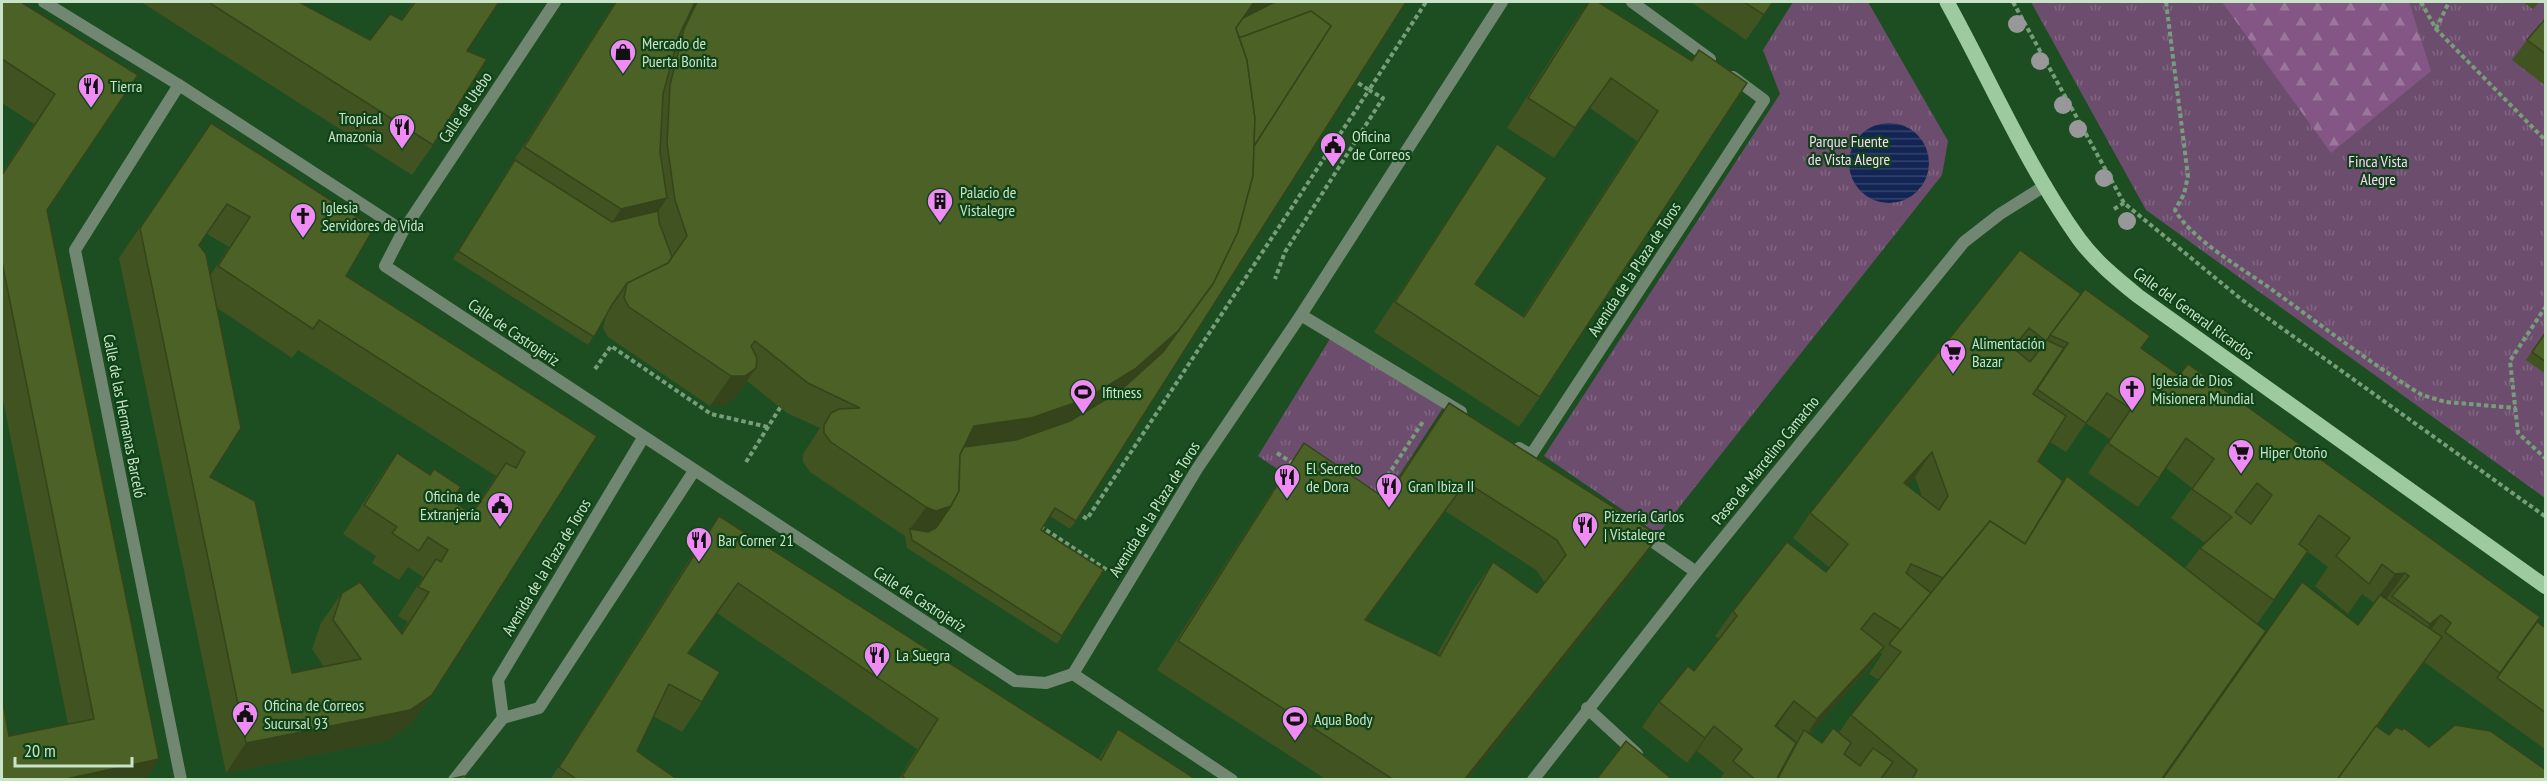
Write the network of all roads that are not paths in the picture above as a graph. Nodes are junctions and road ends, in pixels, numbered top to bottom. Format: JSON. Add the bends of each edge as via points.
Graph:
{"nodes":[{"id":1,"x":44,"y":2,"type":"edge"},
{"id":2,"x":555,"y":2,"type":"edge"},
{"id":3,"x":1502,"y":2,"type":"edge"},
{"id":4,"x":1632,"y":2,"type":"edge"},
{"id":5,"x":1947,"y":2,"type":"edge"},
{"id":6,"x":179,"y":85,"type":"junction"},
{"id":7,"x":2046,"y":185,"type":"junction"},
{"id":8,"x":403,"y":231,"type":"junction"},
{"id":9,"x":1300,"y":315,"type":"junction"},
{"id":10,"x":1474,"y":421,"type":"edge"},
{"id":11,"x":643,"y":438,"type":"junction"},
{"id":12,"x":1512,"y":444,"type":"edge"},
{"id":13,"x":694,"y":471,"type":"junction"},
{"id":14,"x":1629,"y":525,"type":"edge"},
{"id":15,"x":1696,"y":572,"type":"junction"},
{"id":16,"x":2546,"y":587,"type":"edge"},
{"id":17,"x":1072,"y":674,"type":"junction"},
{"id":18,"x":1587,"y":708,"type":"junction"},
{"id":19,"x":503,"y":718,"type":"junction"},
{"id":20,"x":1651,"y":765,"type":"edge"},
{"id":21,"x":181,"y":780,"type":"edge"},
{"id":22,"x":454,"y":780,"type":"edge"},
{"id":23,"x":1232,"y":780,"type":"edge"},
{"id":24,"x":1533,"y":780,"type":"edge"}],
"edges":[{"from":1,"to":6,"type":"street"},
{"from":2,"to":8,"type":"street","name":"Calle de Utebo"},
{"from":3,"to":9,"type":"street","name":"Avenida de la Plaza de Toros"},
{"from":4,"to":12,"type":"street","name":"Avenida de la Plaza de Toros","via":[[1764,100],[1535,458]]},
{"from":5,"to":7,"type":"main road","name":"Calle del General Ricardos"},
{"from":6,"to":8,"type":"street"},
{"from":6,"to":21,"type":"street","name":"Calle de las Hermanas Barceló","via":[[75,250]]},
{"from":7,"to":15,"type":"street","name":"Paseo de Marcelino Camacho","via":[[1964,242]]},
{"from":7,"to":16,"type":"main road","name":"Calle del General Ricardos","via":[[2080,240],[2138,296]]},
{"from":8,"to":11,"type":"street","name":"Calle de Castrojeriz","via":[[385,266]]},
{"from":9,"to":10,"type":"street"},
{"from":9,"to":17,"type":"street","name":"Avenida de la Plaza de Toros","via":[[1197,469]]},
{"from":11,"to":13,"type":"street","name":"Calle de Castrojeriz"},
{"from":11,"to":19,"type":"street","name":"Avenida de la Plaza de Toros","via":[[498,681]]},
{"from":13,"to":17,"type":"street","name":"Calle de Castrojeriz","via":[[1015,681],[1046,683]]},
{"from":13,"to":19,"type":"street","via":[[539,708]]},
{"from":14,"to":15,"type":"street"},
{"from":15,"to":18,"type":"street","name":"Paseo de Marcelino Camacho"},
{"from":17,"to":23,"type":"street"},
{"from":18,"to":20,"type":"street"},
{"from":18,"to":24,"type":"street","name":"Paseo de Marcelino Camacho"},
{"from":19,"to":22,"type":"street"}]}
